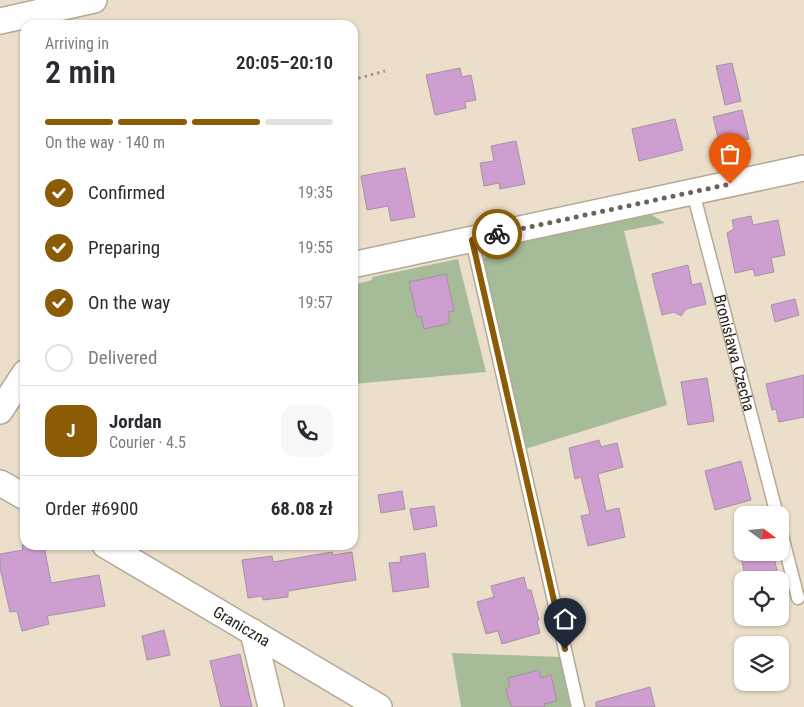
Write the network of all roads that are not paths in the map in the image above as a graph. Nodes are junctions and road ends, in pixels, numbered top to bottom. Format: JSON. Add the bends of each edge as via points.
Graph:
{"nodes":[{"id":1,"x":94,"y":0,"type":"edge"},
{"id":2,"x":0,"y":21,"type":"edge"},
{"id":3,"x":804,"y":168,"type":"edge"},
{"id":4,"x":693,"y":192,"type":"junction"},
{"id":5,"x":472,"y":240,"type":"junction"},
{"id":6,"x":358,"y":265,"type":"edge"},
{"id":7,"x":20,"y":381,"type":"edge"},
{"id":8,"x":0,"y":411,"type":"edge"},
{"id":9,"x":0,"y":483,"type":"edge"},
{"id":10,"x":20,"y":495,"type":"edge"},
{"id":11,"x":775,"y":506,"type":"edge"},
{"id":12,"x":113,"y":550,"type":"edge"},
{"id":13,"x":788,"y":561,"type":"edge"},
{"id":14,"x":798,"y":598,"type":"dead end"},
{"id":15,"x":252,"y":632,"type":"junction"},
{"id":16,"x":272,"y":707,"type":"edge"},
{"id":17,"x":379,"y":707,"type":"edge"},
{"id":18,"x":578,"y":707,"type":"edge"}],
"edges":[{"from":1,"to":2,"type":"street"},
{"from":3,"to":4,"type":"street"},
{"from":4,"to":5,"type":"street"},
{"from":4,"to":11,"type":"lane","name":"Bronisława Czecha"},
{"from":5,"to":6,"type":"street"},
{"from":5,"to":18,"type":"lane"},
{"from":7,"to":8,"type":"street"},
{"from":9,"to":10,"type":"street"},
{"from":12,"to":15,"type":"street","name":"Graniczna"},
{"from":13,"to":14,"type":"lane"},
{"from":15,"to":16,"type":"street"},
{"from":15,"to":17,"type":"street","name":"Graniczna"}]}
